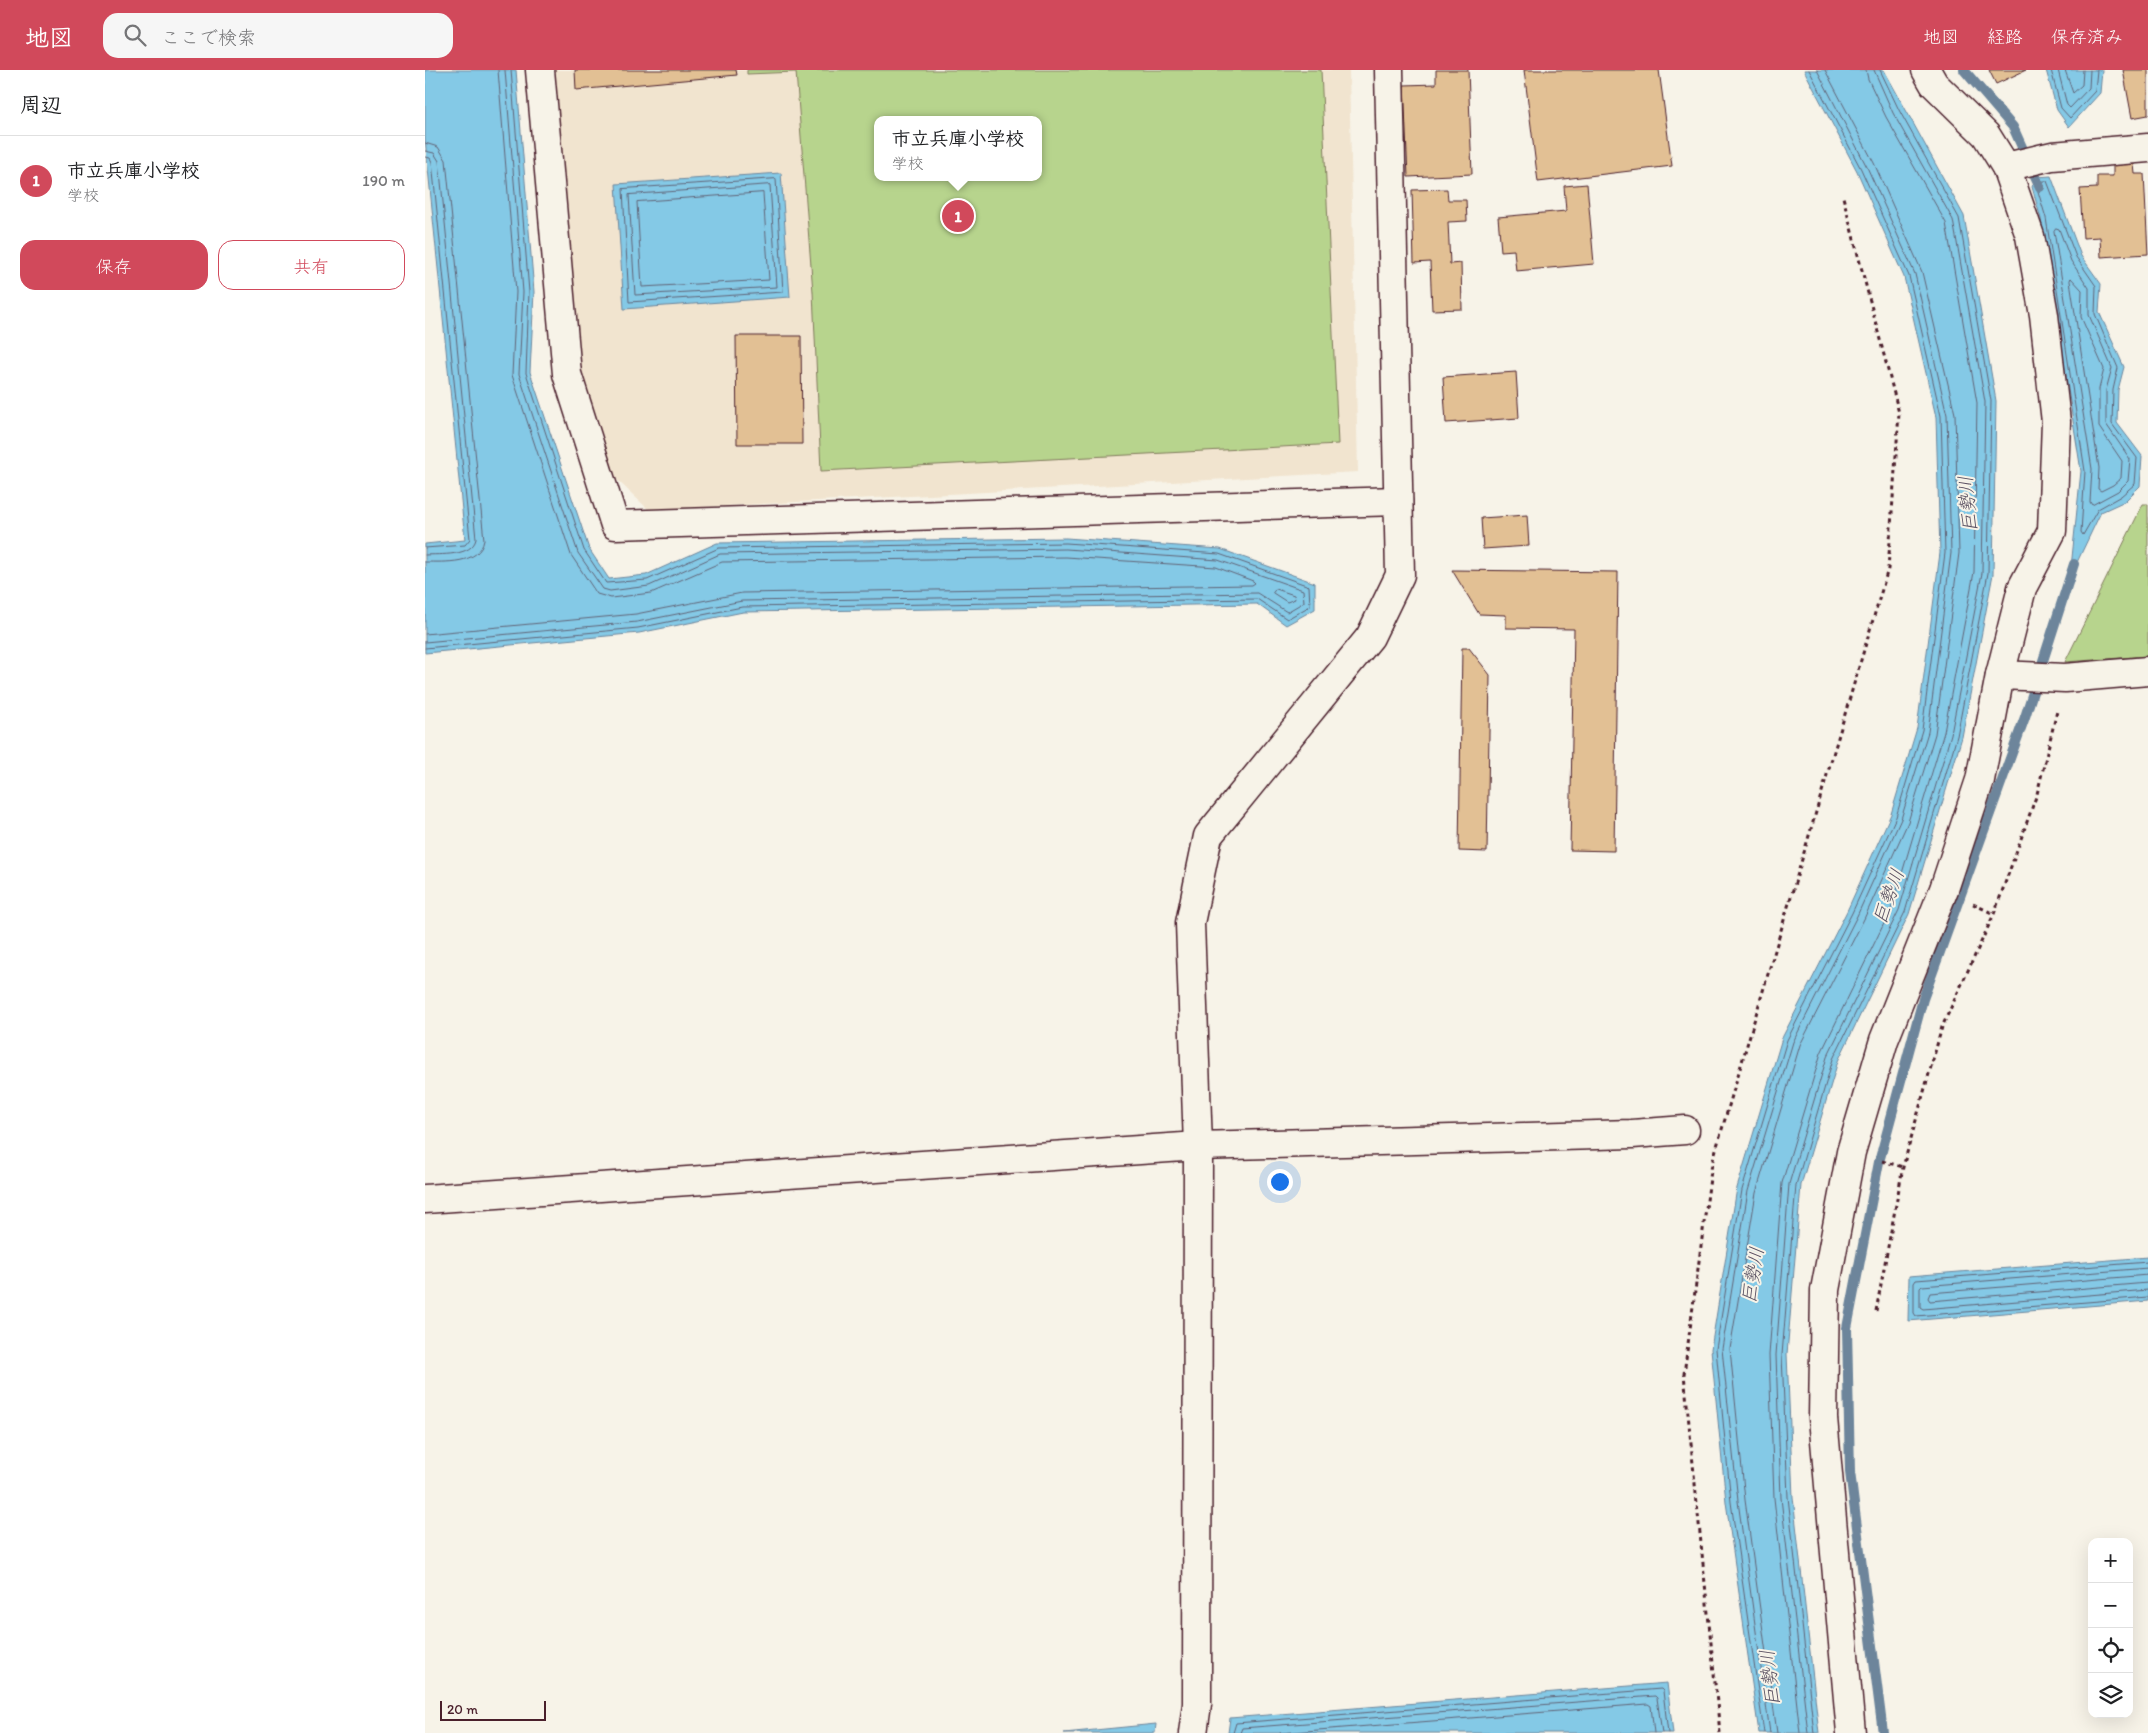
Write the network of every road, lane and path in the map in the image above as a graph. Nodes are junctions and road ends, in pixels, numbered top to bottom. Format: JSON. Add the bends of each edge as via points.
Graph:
{"nodes":[{"id":1,"x":540,"y":70,"type":"edge"},
{"id":2,"x":1389,"y":70,"type":"edge"},
{"id":3,"x":1926,"y":70,"type":"edge"},
{"id":4,"x":2148,"y":148,"type":"edge"},
{"id":5,"x":2006,"y":167,"type":"junction"},
{"id":6,"x":1843,"y":197,"type":"dead end"},
{"id":7,"x":1399,"y":501,"type":"junction"},
{"id":8,"x":2148,"y":671,"type":"edge"},
{"id":9,"x":2000,"y":675,"type":"junction"},
{"id":10,"x":2065,"y":678,"type":"junction"},
{"id":11,"x":1685,"y":1130,"type":"dead end"},
{"id":12,"x":1198,"y":1146,"type":"junction"},
{"id":13,"x":425,"y":1199,"type":"edge"},
{"id":14,"x":1876,"y":1311,"type":"dead end"},
{"id":15,"x":1193,"y":1733,"type":"edge"},
{"id":16,"x":1721,"y":1733,"type":"edge"},
{"id":17,"x":1851,"y":1733,"type":"edge"}],
"edges":[{"from":1,"to":7,"type":"street","via":[[567,374],[615,525]]},
{"from":2,"to":7,"type":"street"},
{"from":3,"to":5,"type":"street","via":[[1934,84],[1986,135]]},
{"from":4,"to":5,"type":"street","via":[[2052,156]]},
{"from":5,"to":9,"type":"street","via":[[2030,236],[2044,315],[2056,422],[2052,531],[2022,588]]},
{"from":6,"to":16,"type":"path","via":[[1899,413],[1888,569],[1712,1163],[1684,1374]]},
{"from":7,"to":12,"type":"street","via":[[1400,575],[1370,637],[1208,836],[1190,923]]},
{"from":8,"to":10,"type":"street"},
{"from":9,"to":10,"type":"street"},
{"from":9,"to":17,"type":"street","via":[[1980,780],[1943,889],[1884,1040],[1851,1152],[1825,1290],[1823,1418]]},
{"from":10,"to":14,"type":"path","via":[[2037,794],[1995,914],[1941,1027],[1903,1167]]},
{"from":11,"to":12,"type":"street"},
{"from":12,"to":13,"type":"street"},
{"from":12,"to":15,"type":"street","via":[[1197,1704]]}]}
